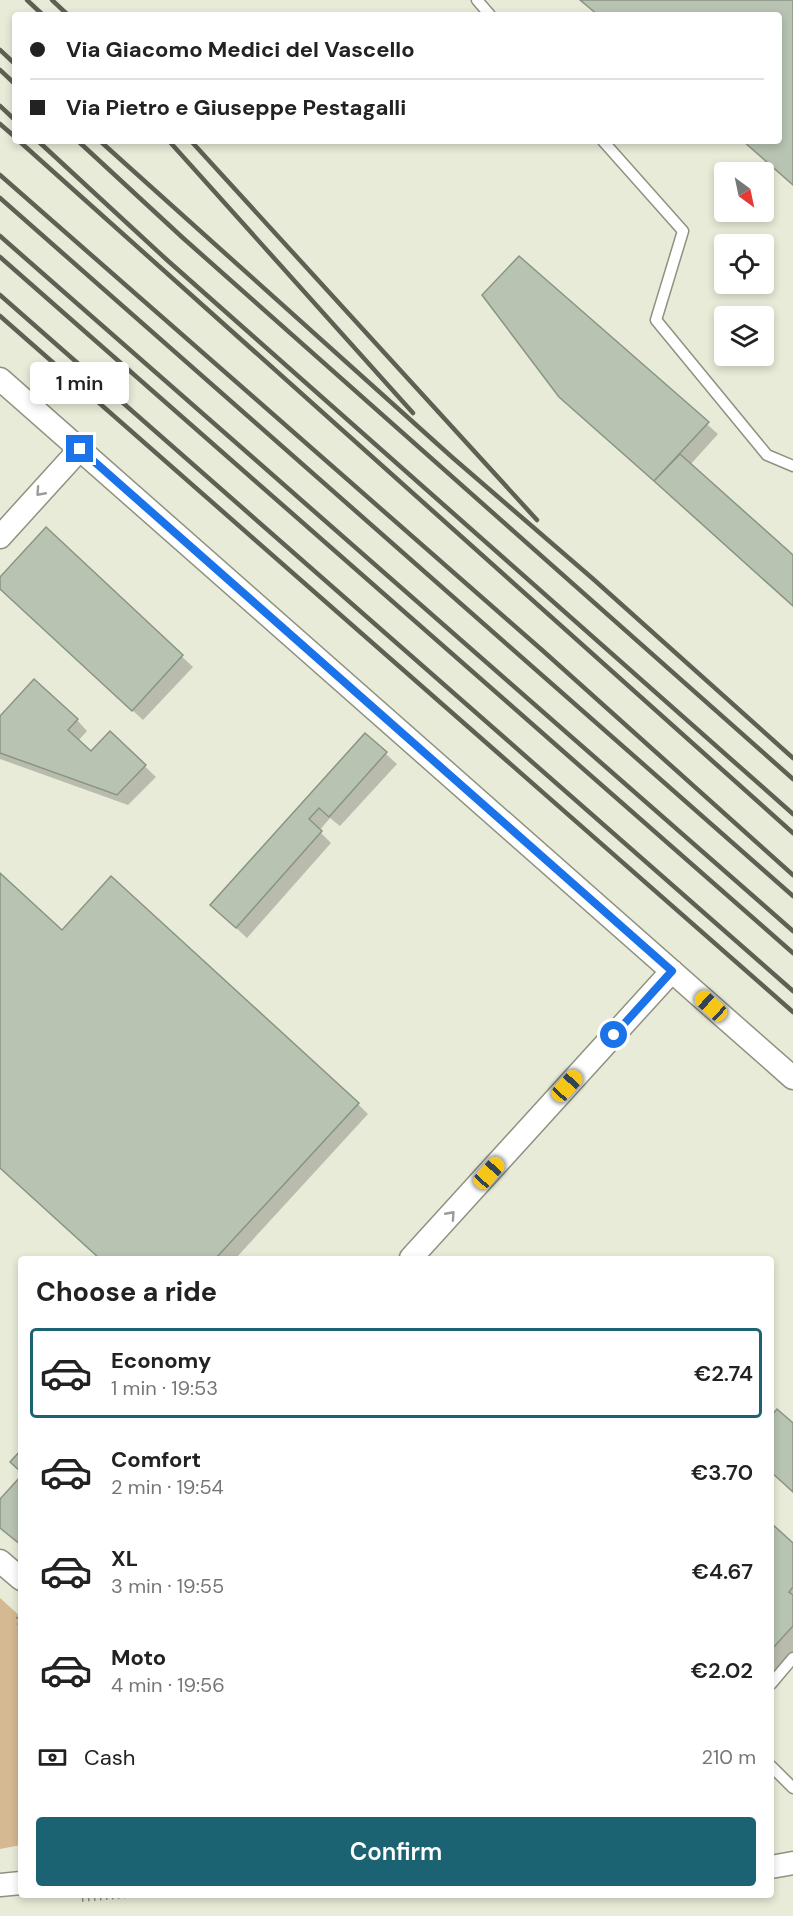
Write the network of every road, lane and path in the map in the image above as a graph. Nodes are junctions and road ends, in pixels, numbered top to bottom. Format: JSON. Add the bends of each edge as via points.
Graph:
{"nodes":[{"id":1,"x":477,"y":0,"type":"edge"},
{"id":2,"x":487,"y":12,"type":"edge"},
{"id":3,"x":606,"y":144,"type":"edge"},
{"id":4,"x":0,"y":379,"type":"edge"},
{"id":5,"x":80,"y":449,"type":"junction"},
{"id":6,"x":793,"y":466,"type":"edge"},
{"id":7,"x":0,"y":537,"type":"edge"},
{"id":8,"x":672,"y":971,"type":"junction"},
{"id":9,"x":793,"y":1078,"type":"edge"},
{"id":10,"x":413,"y":1256,"type":"edge"},
{"id":11,"x":0,"y":1561,"type":"edge"},
{"id":12,"x":18,"y":1576,"type":"edge"},
{"id":13,"x":793,"y":1658,"type":"edge"},
{"id":14,"x":774,"y":1680,"type":"edge"},
{"id":15,"x":774,"y":1769,"type":"edge"},
{"id":16,"x":793,"y":1788,"type":"edge"},
{"id":17,"x":793,"y":1863,"type":"edge"},
{"id":18,"x":774,"y":1866,"type":"edge"},
{"id":19,"x":18,"y":1883,"type":"edge"},
{"id":20,"x":0,"y":1886,"type":"edge"},
{"id":21,"x":105,"y":1898,"type":"edge"},
{"id":22,"x":82,"y":1900,"type":"dead end"}],
"edges":[{"from":1,"to":2,"type":"lane"},
{"from":3,"to":6,"type":"lane","via":[[683,231],[656,320],[767,455]]},
{"from":4,"to":5,"type":"street"},
{"from":5,"to":7,"type":"street","one_way":true},
{"from":5,"to":8,"type":"street"},
{"from":8,"to":9,"type":"street"},
{"from":10,"to":8,"type":"street","one_way":true},
{"from":11,"to":12,"type":"street"},
{"from":13,"to":14,"type":"lane"},
{"from":15,"to":16,"type":"lane"},
{"from":17,"to":18,"type":"street"},
{"from":19,"to":20,"type":"street"},
{"from":21,"to":22,"type":"path"}]}
